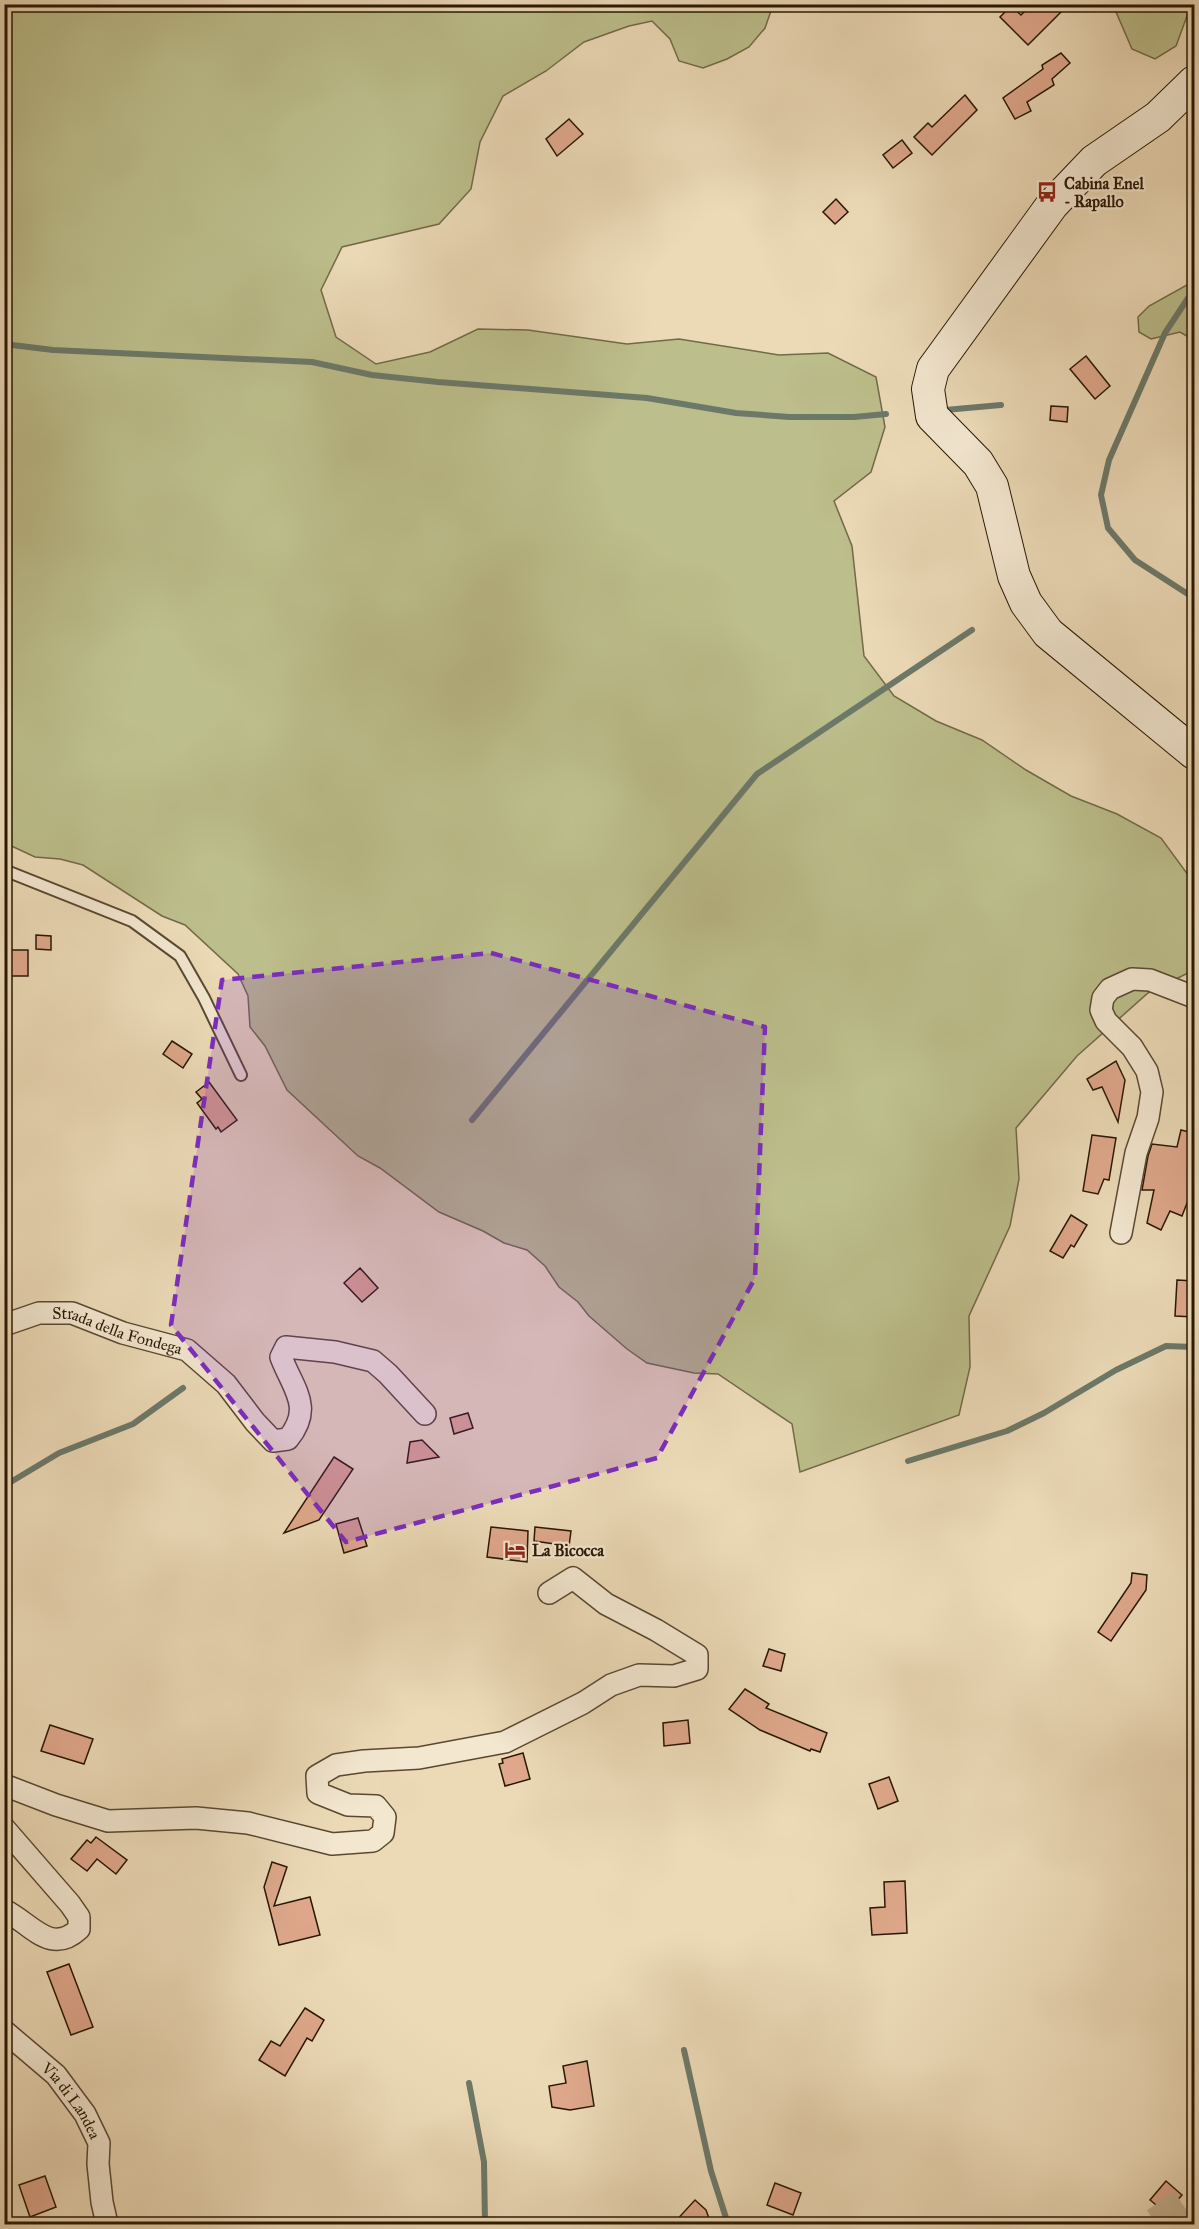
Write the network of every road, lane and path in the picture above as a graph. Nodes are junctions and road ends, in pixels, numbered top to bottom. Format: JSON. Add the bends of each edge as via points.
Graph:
{"nodes":[{"id":1,"x":1194,"y":82,"type":"edge"},
{"id":2,"x":1194,"y":753,"type":"edge"},
{"id":3,"x":4,"y":870,"type":"edge"},
{"id":4,"x":1194,"y":997,"type":"edge"},
{"id":5,"x":241,"y":1075,"type":"dead end"},
{"id":6,"x":1121,"y":1233,"type":"dead end"},
{"id":7,"x":4,"y":1325,"type":"edge"},
{"id":8,"x":425,"y":1414,"type":"dead end"},
{"id":9,"x":549,"y":1593,"type":"dead end"},
{"id":10,"x":4,"y":1785,"type":"edge"},
{"id":11,"x":4,"y":1828,"type":"edge"},
{"id":12,"x":4,"y":1910,"type":"edge"},
{"id":13,"x":4,"y":2031,"type":"edge"},
{"id":14,"x":108,"y":2224,"type":"edge"}],
"edges":[{"from":1,"to":2,"type":"street","via":[[1158,117],[1094,160],[1052,205],[933,369],[928,389],[932,416],[978,463],[992,486],[1014,576],[1026,603],[1048,633]]},
{"from":3,"to":5,"type":"lane","via":[[132,921],[180,956]]},
{"from":4,"to":6,"type":"street","via":[[1150,980],[1132,979],[1110,989],[1102,998],[1101,1010],[1106,1021],[1132,1047],[1147,1071],[1152,1092]]},
{"from":7,"to":8,"type":"street","name":"Strada della Fondega","via":[[39,1313],[72,1312],[123,1333],[187,1350],[226,1384],[273,1441],[288,1439],[298,1426],[298,1390],[281,1357],[286,1347],[373,1361]]},
{"from":9,"to":10,"type":"street","via":[[573,1578],[606,1604],[697,1655],[697,1669],[674,1676],[639,1675],[611,1684],[583,1703],[505,1742],[419,1758],[336,1765],[317,1776],[318,1793],[348,1805],[376,1806],[385,1817],[383,1833],[373,1841],[333,1844],[248,1823],[196,1818],[108,1821]]},
{"from":11,"to":12,"type":"street","via":[[70,1904],[79,1917],[79,1929],[69,1938],[57,1940],[42,1936]]},
{"from":13,"to":14,"type":"street","name":"Via di Landea","via":[[56,2075],[85,2114],[99,2144],[99,2174]]}]}
